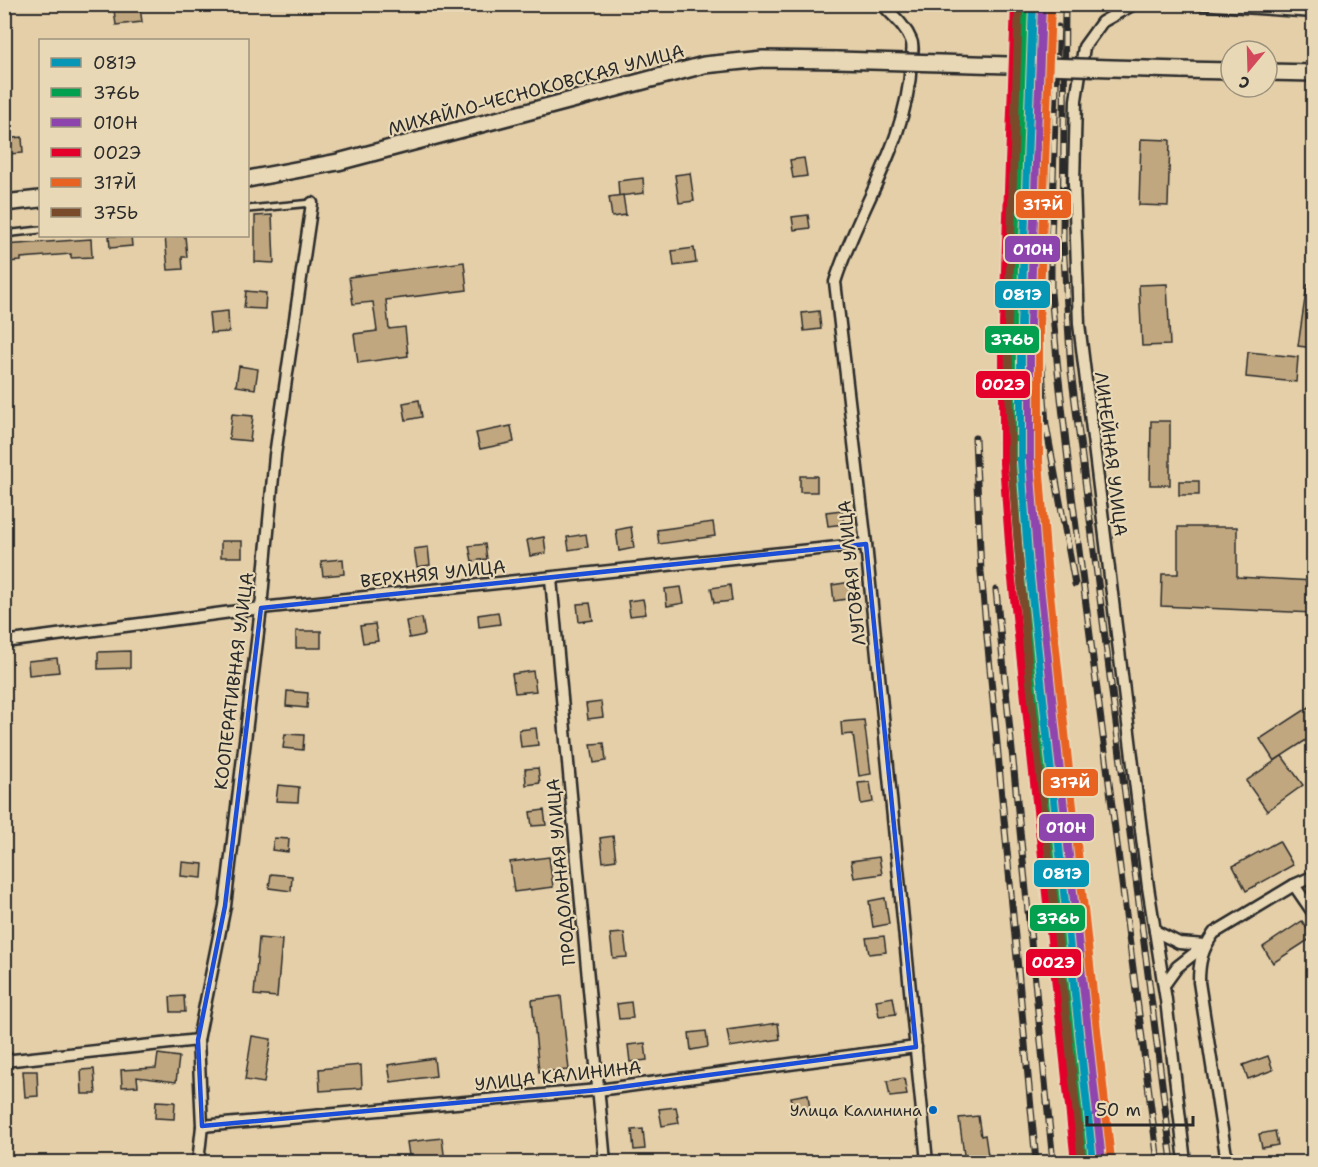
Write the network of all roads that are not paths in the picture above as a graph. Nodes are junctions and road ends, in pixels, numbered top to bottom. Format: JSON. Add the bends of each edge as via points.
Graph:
{"nodes":[{"id":1,"x":882,"y":4,"type":"edge"},
{"id":2,"x":1134,"y":4,"type":"edge"},
{"id":3,"x":1199,"y":4,"type":"edge"},
{"id":4,"x":1314,"y":12,"type":"edge"},
{"id":5,"x":1219,"y":71,"type":"edge"},
{"id":6,"x":1279,"y":72,"type":"edge"},
{"id":7,"x":1314,"y":73,"type":"edge"},
{"id":8,"x":249,"y":179,"type":"edge"},
{"id":9,"x":39,"y":200,"type":"edge"},
{"id":10,"x":312,"y":202,"type":"joint"},
{"id":11,"x":4,"y":203,"type":"edge"},
{"id":12,"x":249,"y":209,"type":"edge"},
{"id":13,"x":39,"y":230,"type":"edge"},
{"id":14,"x":4,"y":234,"type":"edge"},
{"id":15,"x":866,"y":544,"type":"junction"},
{"id":16,"x":551,"y":579,"type":"junction"},
{"id":17,"x":261,"y":608,"type":"junction"},
{"id":18,"x":4,"y":642,"type":"edge"},
{"id":19,"x":1314,"y":876,"type":"edge"},
{"id":20,"x":1294,"y":885,"type":"junction"},
{"id":21,"x":1314,"y":914,"type":"edge"},
{"id":22,"x":1155,"y":931,"type":"junction"},
{"id":23,"x":1205,"y":945,"type":"junction"},
{"id":24,"x":1164,"y":985,"type":"junction"},
{"id":25,"x":198,"y":1040,"type":"junction"},
{"id":26,"x":916,"y":1047,"type":"junction"},
{"id":27,"x":4,"y":1061,"type":"edge"},
{"id":28,"x":598,"y":1090,"type":"junction"},
{"id":29,"x":202,"y":1126,"type":"junction"},
{"id":30,"x":198,"y":1162,"type":"edge"},
{"id":31,"x":605,"y":1162,"type":"edge"},
{"id":32,"x":927,"y":1162,"type":"edge"},
{"id":33,"x":1185,"y":1162,"type":"edge"},
{"id":34,"x":1227,"y":1162,"type":"edge"}],
"edges":[{"from":1,"to":15,"type":"street","name":"ЛУГОВАЯ УЛИЦА","via":[[912,41],[910,93],[835,282]]},
{"from":2,"to":22,"type":"street","name":"ЛИНЕЙНАЯ УЛИЦА","via":[[1102,21],[1084,47],[1076,100],[1074,183],[1079,324]]},
{"from":3,"to":4,"type":"street"},
{"from":5,"to":8,"type":"street","name":"МИХАЙЛО-ЧЕСНОКОВСКАЯ УЛИЦА","bridge":true,"via":[[763,59],[704,65],[372,153]]},
{"from":6,"to":7,"type":"street"},
{"from":9,"to":11,"type":"street"},
{"from":10,"to":12,"type":"lane"},
{"from":10,"to":17,"type":"street","name":"КООПЕРАТИВНАЯ УЛИЦА","via":[[275,455]]},
{"from":13,"to":14,"type":"lane"},
{"from":15,"to":16,"type":"street","name":"ВЕРХНЯЯ УЛИЦА"},
{"from":15,"to":26,"type":"street","name":"ЛУГОВАЯ УЛИЦА"},
{"from":16,"to":17,"type":"street","name":"ВЕРХНЯЯ УЛИЦА"},
{"from":16,"to":28,"type":"street","name":"ПРОДОЛЬНАЯ УЛИЦА"},
{"from":17,"to":18,"type":"street","name":"ВЕРХНЯЯ УЛИЦА"},
{"from":17,"to":25,"type":"street","name":"КООПЕРАТИВНАЯ УЛИЦА","via":[[225,906]]},
{"from":19,"to":20,"type":"street"},
{"from":20,"to":21,"type":"street"},
{"from":20,"to":23,"type":"street","via":[[1214,933]]},
{"from":22,"to":23,"type":"street","via":[[1179,943]]},
{"from":22,"to":24,"type":"street","name":"ЛИНЕЙНАЯ УЛИЦА"},
{"from":23,"to":24,"type":"street","via":[[1177,967]]},
{"from":23,"to":34,"type":"street","via":[[1199,963],[1199,982]]},
{"from":24,"to":33,"type":"street","name":"ЛИНЕЙНАЯ УЛИЦА"},
{"from":25,"to":27,"type":"street"},
{"from":25,"to":29,"type":"street","name":"КООПЕРАТИВНАЯ УЛИЦА"},
{"from":26,"to":28,"type":"street","name":"УЛИЦА КАЛИНИНА"},
{"from":26,"to":32,"type":"street","name":"ЛУГОВАЯ УЛИЦА"},
{"from":28,"to":29,"type":"street","name":"УЛИЦА КАЛИНИНА"},
{"from":28,"to":31,"type":"street","name":"ПРОДОЛЬНАЯ УЛИЦА"},
{"from":29,"to":30,"type":"street","name":"КООПЕРАТИВНАЯ УЛИЦА"}]}
